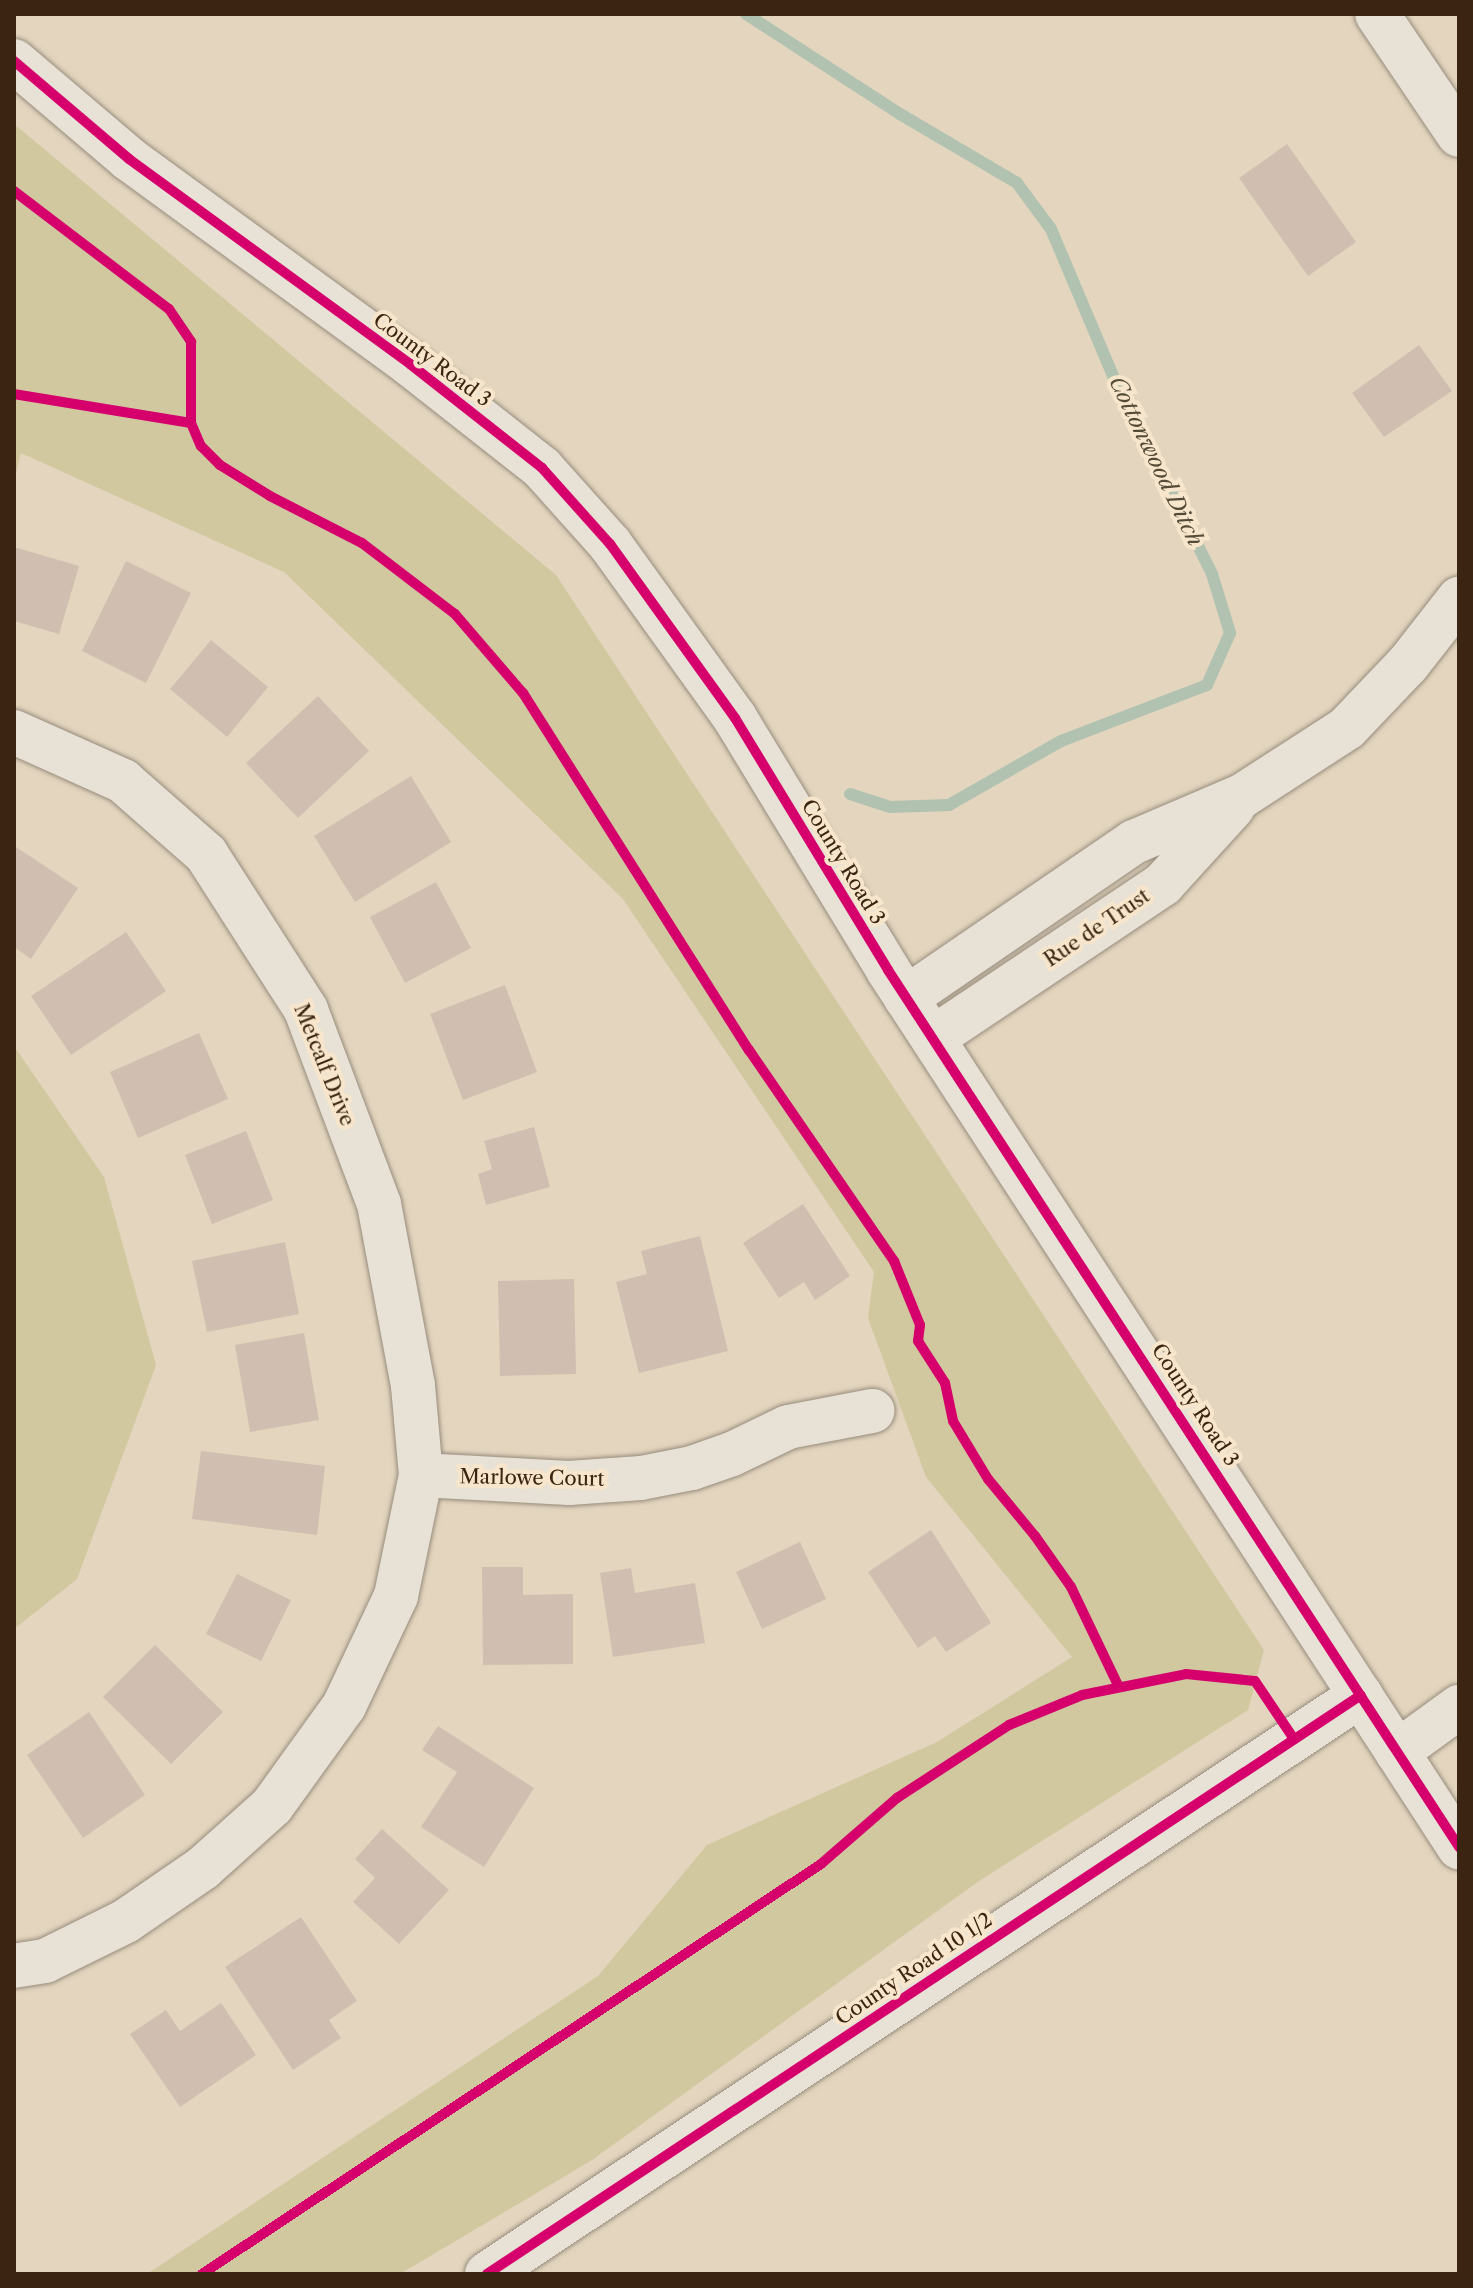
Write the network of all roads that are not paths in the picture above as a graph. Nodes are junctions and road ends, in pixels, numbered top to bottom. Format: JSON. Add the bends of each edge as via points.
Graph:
{"nodes":[{"id":1,"x":1377,"y":14,"type":"edge"},
{"id":2,"x":14,"y":61,"type":"edge"},
{"id":3,"x":1459,"y":135,"type":"edge"},
{"id":4,"x":1459,"y":599,"type":"edge"},
{"id":5,"x":14,"y":732,"type":"edge"},
{"id":6,"x":1242,"y":796,"type":"junction"},
{"id":7,"x":906,"y":998,"type":"junction"},
{"id":8,"x":933,"y":1038,"type":"junction"},
{"id":9,"x":872,"y":1411,"type":"dead end"},
{"id":10,"x":421,"y":1475,"type":"junction"},
{"id":11,"x":1361,"y":1695,"type":"junction"},
{"id":12,"x":1459,"y":1707,"type":"edge"},
{"id":13,"x":1397,"y":1752,"type":"junction"},
{"id":14,"x":1459,"y":1847,"type":"edge"},
{"id":15,"x":14,"y":1966,"type":"edge"},
{"id":16,"x":487,"y":2274,"type":"edge"}],
"edges":[{"from":1,"to":3,"type":"street"},
{"from":2,"to":7,"type":"street","name":"County Road 3","via":[[129,159],[410,364],[542,468],[610,544],[735,718]]},
{"from":4,"to":6,"type":"street","name":"Rue de Trust","via":[[1408,664],[1347,728]]},
{"from":5,"to":10,"type":"street","name":"Metcalf Drive","via":[[123,781],[206,854],[306,1010],[379,1204],[413,1386]]},
{"from":6,"to":7,"type":"street","name":"Rue de Trust","via":[[1134,842]]},
{"from":6,"to":8,"type":"street","name":"Rue de Trust","via":[[1163,884]]},
{"from":7,"to":8,"type":"street","name":"County Road 3"},
{"from":8,"to":11,"type":"street","name":"County Road 3"},
{"from":9,"to":10,"type":"street","name":"Marlowe Court","via":[[788,1427],[692,1468],[641,1478],[569,1483]]},
{"from":10,"to":15,"type":"street","name":"Metcalf Drive","via":[[396,1596],[344,1706],[272,1806],[203,1868],[126,1921],[45,1961]]},
{"from":11,"to":13,"type":"street","name":"County Road 3"},
{"from":11,"to":16,"type":"street","name":"County Road 10 1/2"},
{"from":12,"to":13,"type":"street"},
{"from":13,"to":14,"type":"street","name":"County Road 3"}]}
